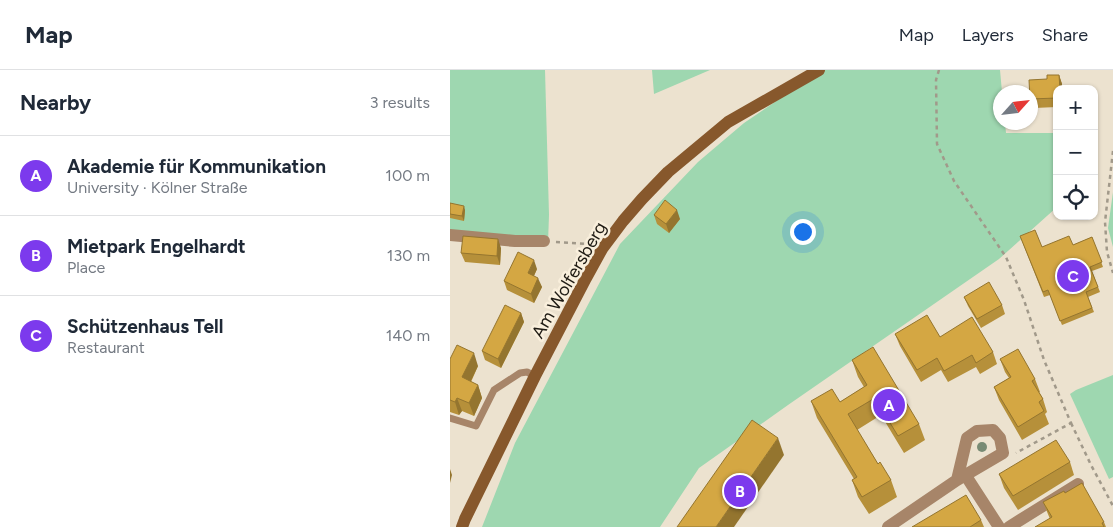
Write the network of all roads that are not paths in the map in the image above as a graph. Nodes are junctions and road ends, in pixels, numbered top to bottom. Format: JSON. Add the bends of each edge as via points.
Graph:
{"nodes":[{"id":1,"x":819,"y":70,"type":"edge"},
{"id":2,"x":450,"y":235,"type":"edge"},
{"id":3,"x":544,"y":241,"type":"road end"},
{"id":4,"x":535,"y":376,"type":"junction"},
{"id":5,"x":450,"y":418,"type":"edge"},
{"id":6,"x":962,"y":478,"type":"junction"},
{"id":7,"x":1078,"y":484,"type":"edge"},
{"id":8,"x":462,"y":527,"type":"edge"},
{"id":9,"x":888,"y":527,"type":"edge"},
{"id":10,"x":999,"y":527,"type":"edge"},
{"id":11,"x":1009,"y":527,"type":"edge"}],
"edges":[{"from":1,"to":4,"type":"main road","name":"Am Wolfersberg","via":[[728,122],[668,172],[642,199],[602,249]]},
{"from":2,"to":3,"type":"street"},
{"from":4,"to":5,"type":"lane","via":[[520,373],[494,390],[476,426]]},
{"from":4,"to":8,"type":"main road","name":"Am Wolfersberg"},
{"from":6,"to":6,"type":"street","via":[[967,438],[977,431],[993,430],[1000,438],[1003,453]]},
{"from":6,"to":9,"type":"street"},
{"from":6,"to":10,"type":"street"},
{"from":7,"to":11,"type":"street"}]}
